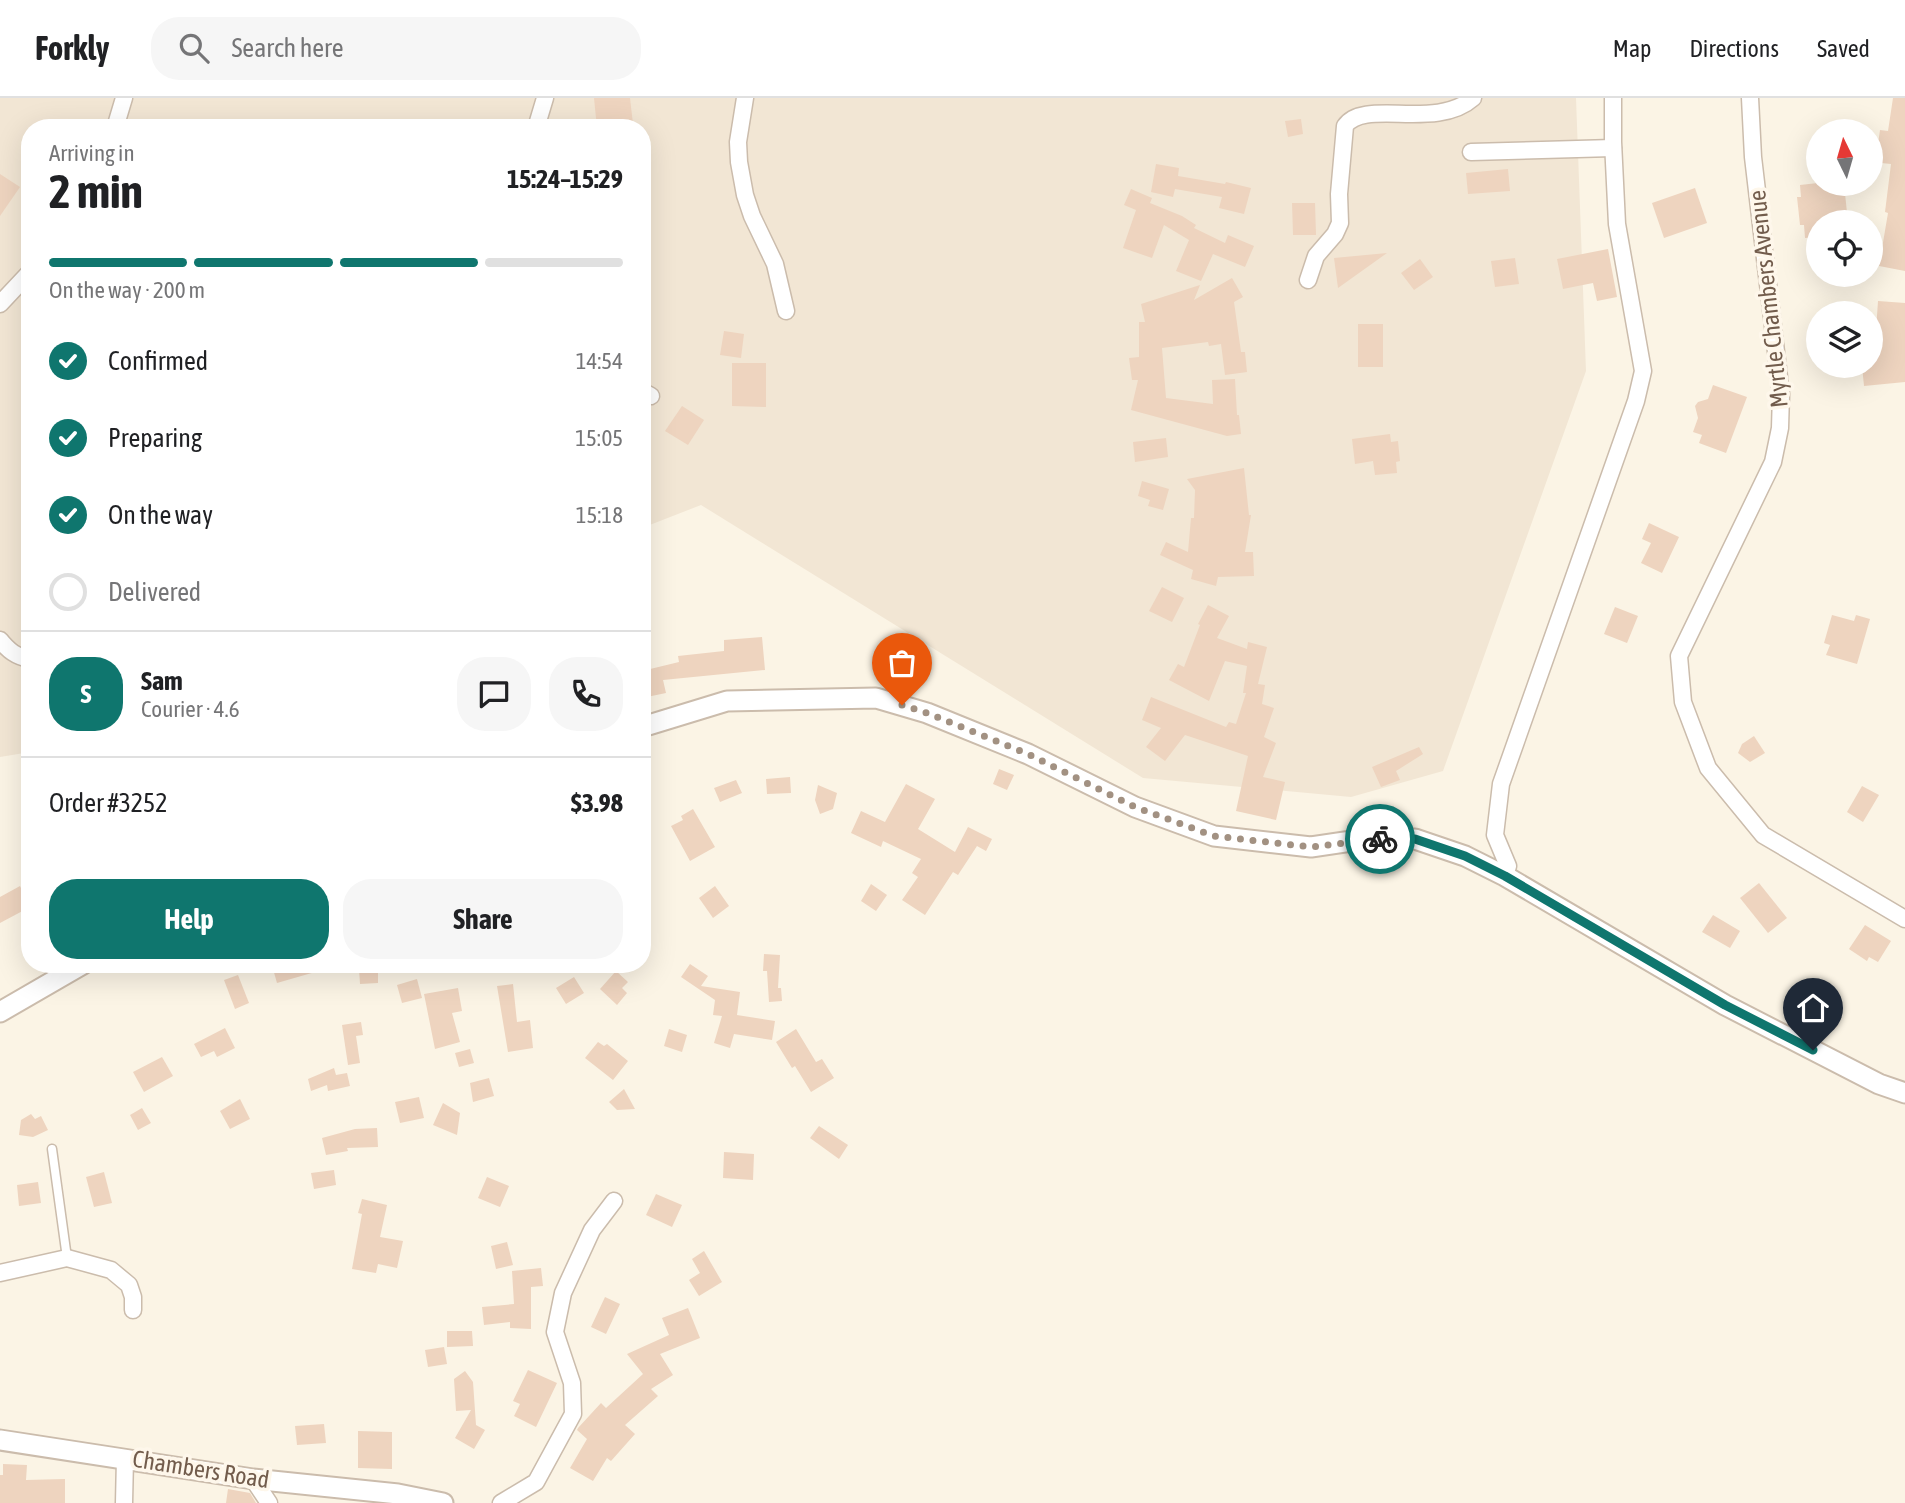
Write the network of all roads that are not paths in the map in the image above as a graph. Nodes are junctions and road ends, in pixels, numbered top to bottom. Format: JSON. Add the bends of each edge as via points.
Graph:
{"nodes":[{"id":1,"x":124,"y":98,"type":"edge"},
{"id":2,"x":545,"y":98,"type":"edge"},
{"id":3,"x":745,"y":98,"type":"edge"},
{"id":4,"x":1473,"y":98,"type":"edge"},
{"id":5,"x":1613,"y":98,"type":"edge"},
{"id":6,"x":1750,"y":98,"type":"edge"},
{"id":7,"x":118,"y":119,"type":"edge"},
{"id":8,"x":539,"y":119,"type":"edge"},
{"id":9,"x":1613,"y":148,"type":"junction"},
{"id":10,"x":1471,"y":152,"type":"dead end"},
{"id":11,"x":1308,"y":281,"type":"dead end"},
{"id":12,"x":21,"y":282,"type":"edge"},
{"id":13,"x":0,"y":304,"type":"edge"},
{"id":14,"x":786,"y":311,"type":"dead end"},
{"id":15,"x":0,"y":640,"type":"edge"},
{"id":16,"x":21,"y":657,"type":"edge"},
{"id":17,"x":651,"y":724,"type":"edge"},
{"id":18,"x":1505,"y":876,"type":"junction"},
{"id":19,"x":1905,"y":919,"type":"edge"},
{"id":20,"x":67,"y":973,"type":"edge"},
{"id":21,"x":0,"y":1012,"type":"edge"},
{"id":22,"x":1905,"y":1093,"type":"edge"},
{"id":23,"x":52,"y":1149,"type":"dead end"},
{"id":24,"x":614,"y":1201,"type":"dead end"},
{"id":25,"x":67,"y":1258,"type":"junction"},
{"id":26,"x":0,"y":1273,"type":"edge"},
{"id":27,"x":133,"y":1310,"type":"dead end"},
{"id":28,"x":0,"y":1440,"type":"edge"},
{"id":29,"x":125,"y":1458,"type":"junction"},
{"id":30,"x":253,"y":1479,"type":"junction"},
{"id":31,"x":124,"y":1503,"type":"edge"},
{"id":32,"x":269,"y":1503,"type":"edge"},
{"id":33,"x":443,"y":1503,"type":"edge"},
{"id":34,"x":501,"y":1503,"type":"edge"}],
"edges":[{"from":1,"to":7,"type":"street"},
{"from":2,"to":8,"type":"street"},
{"from":3,"to":14,"type":"street","via":[[738,162],[752,216],[775,264]]},
{"from":4,"to":11,"type":"street","via":[[1444,112],[1366,109],[1349,118],[1340,223],[1316,257]]},
{"from":5,"to":9,"type":"street"},
{"from":6,"to":19,"type":"street","name":"Myrtle Chambers Avenue","via":[[1781,394],[1780,428],[1773,462],[1679,656],[1683,702],[1708,768],[1763,835]]},
{"from":9,"to":10,"type":"street"},
{"from":9,"to":18,"type":"street","via":[[1617,224],[1643,371],[1500,784],[1495,835],[1508,866]]},
{"from":12,"to":13,"type":"street"},
{"from":15,"to":16,"type":"street"},
{"from":17,"to":18,"type":"street","via":[[727,701],[876,698],[940,718],[1028,754],[1135,807],[1214,836],[1311,847],[1364,839],[1415,839]]},
{"from":18,"to":22,"type":"street","via":[[1725,1005]]},
{"from":20,"to":21,"type":"street"},
{"from":23,"to":25,"type":"lane"},
{"from":24,"to":34,"type":"street","via":[[592,1230],[563,1293],[555,1332],[572,1383],[573,1415],[536,1482]]},
{"from":25,"to":26,"type":"street"},
{"from":25,"to":27,"type":"street","via":[[111,1270],[129,1285]]},
{"from":28,"to":29,"type":"street","name":"Chambers Road"},
{"from":29,"to":30,"type":"street","name":"Chambers Road"},
{"from":29,"to":31,"type":"street"},
{"from":30,"to":32,"type":"street"},
{"from":30,"to":33,"type":"street","name":"Chambers Road"}]}
